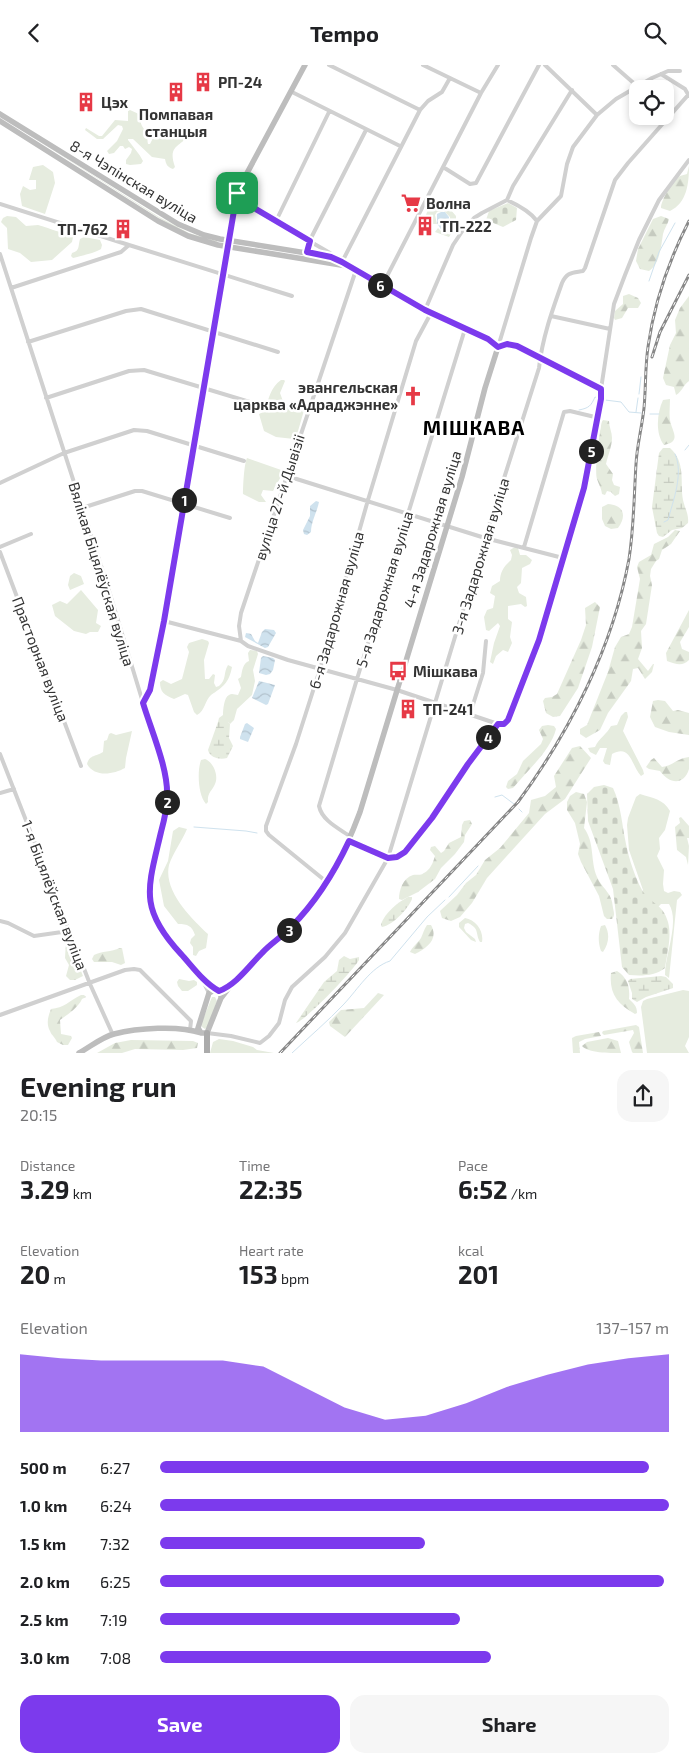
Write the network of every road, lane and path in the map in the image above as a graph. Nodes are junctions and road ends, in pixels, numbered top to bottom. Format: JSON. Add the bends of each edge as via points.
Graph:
{"nodes":[{"id":1,"x":306,"y":65,"type":"edge"},
{"id":2,"x":329,"y":65,"type":"edge"},
{"id":3,"x":423,"y":65,"type":"edge"},
{"id":4,"x":498,"y":65,"type":"edge"},
{"id":5,"x":539,"y":65,"type":"edge"},
{"id":6,"x":545,"y":65,"type":"edge"},
{"id":7,"x":613,"y":65,"type":"edge"},
{"id":8,"x":680,"y":71,"type":"dead end"},
{"id":9,"x":661,"y":74,"type":"junction"},
{"id":10,"x":450,"y":78,"type":"junction"},
{"id":11,"x":630,"y":80,"type":"edge"},
{"id":12,"x":649,"y":80,"type":"edge"},
{"id":13,"x":572,"y":90,"type":"junction"},
{"id":14,"x":629,"y":91,"type":"edge"},
{"id":15,"x":292,"y":92,"type":"junction"},
{"id":16,"x":481,"y":93,"type":"junction"},
{"id":17,"x":689,"y":96,"type":"edge"},
{"id":18,"x":420,"y":109,"type":"junction"},
{"id":19,"x":329,"y":112,"type":"junction"},
{"id":20,"x":0,"y":114,"type":"edge"},
{"id":21,"x":597,"y":115,"type":"junction"},
{"id":22,"x":0,"y":121,"type":"edge"},
{"id":23,"x":366,"y":130,"type":"junction"},
{"id":24,"x":400,"y":147,"type":"junction"},
{"id":25,"x":689,"y":160,"type":"edge"},
{"id":26,"x":443,"y":167,"type":"junction"},
{"id":27,"x":237,"y":193,"type":"junction"},
{"id":28,"x":507,"y":200,"type":"junction"},
{"id":29,"x":0,"y":204,"type":"edge"},
{"id":30,"x":276,"y":221,"type":"junction"},
{"id":31,"x":538,"y":221,"type":"junction"},
{"id":32,"x":310,"y":241,"type":"junction"},
{"id":33,"x":230,"y":243,"type":"junction"},
{"id":34,"x":129,"y":245,"type":"junction"},
{"id":35,"x":307,"y":252,"type":"junction"},
{"id":36,"x":0,"y":254,"type":"edge"},
{"id":37,"x":330,"y":255,"type":"junction"},
{"id":38,"x":342,"y":262,"type":"junction"},
{"id":39,"x":353,"y":269,"type":"junction"},
{"id":40,"x":224,"y":275,"type":"junction"},
{"id":41,"x":382,"y":286,"type":"junction"},
{"id":42,"x":11,"y":288,"type":"junction"},
{"id":43,"x":292,"y":296,"type":"dead end"},
{"id":44,"x":428,"y":311,"type":"junction"},
{"id":45,"x":551,"y":316,"type":"junction"},
{"id":46,"x":465,"y":329,"type":"junction"},
{"id":47,"x":610,"y":329,"type":"junction"},
{"id":48,"x":214,"y":332,"type":"junction"},
{"id":49,"x":28,"y":342,"type":"junction"},
{"id":50,"x":498,"y":347,"type":"junction"},
{"id":51,"x":278,"y":352,"type":"dead end"},
{"id":52,"x":539,"y":357,"type":"junction"},
{"id":53,"x":205,"y":388,"type":"junction"},
{"id":54,"x":601,"y":389,"type":"junction"},
{"id":55,"x":46,"y":398,"type":"junction"},
{"id":56,"x":263,"y":406,"type":"dead end"},
{"id":57,"x":598,"y":417,"type":"junction"},
{"id":58,"x":195,"y":445,"type":"junction"},
{"id":59,"x":64,"y":453,"type":"junction"},
{"id":60,"x":244,"y":461,"type":"dead end"},
{"id":61,"x":287,"y":476,"type":"junction"},
{"id":62,"x":0,"y":483,"type":"edge"},
{"id":63,"x":368,"y":500,"type":"junction"},
{"id":64,"x":184,"y":504,"type":"junction"},
{"id":65,"x":82,"y":508,"type":"junction"},
{"id":66,"x":407,"y":514,"type":"junction"},
{"id":67,"x":230,"y":518,"type":"dead end"},
{"id":68,"x":447,"y":525,"type":"junction"},
{"id":69,"x":31,"y":534,"type":"dead end"},
{"id":70,"x":485,"y":538,"type":"junction"},
{"id":71,"x":0,"y":547,"type":"edge"},
{"id":72,"x":524,"y":547,"type":"junction"},
{"id":73,"x":0,"y":552,"type":"edge"},
{"id":74,"x":563,"y":558,"type":"junction"},
{"id":75,"x":164,"y":621,"type":"junction"},
{"id":76,"x":240,"y":641,"type":"junction"},
{"id":77,"x":486,"y":641,"type":"dead end"},
{"id":78,"x":320,"y":669,"type":"junction"},
{"id":79,"x":357,"y":679,"type":"junction"},
{"id":80,"x":150,"y":690,"type":"junction"},
{"id":81,"x":397,"y":690,"type":"junction"},
{"id":82,"x":138,"y":691,"type":"junction"},
{"id":83,"x":143,"y":703,"type":"junction"},
{"id":84,"x":435,"y":703,"type":"junction"},
{"id":85,"x":470,"y":714,"type":"junction"},
{"id":86,"x":498,"y":724,"type":"junction"},
{"id":87,"x":0,"y":754,"type":"edge"},
{"id":88,"x":81,"y":766,"type":"dead end"},
{"id":89,"x":14,"y":789,"type":"junction"},
{"id":90,"x":0,"y":793,"type":"edge"},
{"id":91,"x":350,"y":839,"type":"junction"},
{"id":92,"x":388,"y":858,"type":"junction"},
{"id":93,"x":328,"y":883,"type":"junction"},
{"id":94,"x":0,"y":921,"type":"edge"},
{"id":95,"x":69,"y":931,"type":"junction"},
{"id":96,"x":198,"y":973,"type":"junction"},
{"id":97,"x":90,"y":984,"type":"junction"},
{"id":98,"x":209,"y":993,"type":"junction"},
{"id":99,"x":219,"y":993,"type":"junction"},
{"id":100,"x":0,"y":1015,"type":"edge"},
{"id":101,"x":200,"y":1019,"type":"junction"},
{"id":102,"x":192,"y":1021,"type":"junction"},
{"id":103,"x":190,"y":1030,"type":"junction"},
{"id":104,"x":206,"y":1031,"type":"junction"},
{"id":105,"x":112,"y":1035,"type":"junction"},
{"id":106,"x":79,"y":1053,"type":"edge"},
{"id":107,"x":207,"y":1053,"type":"edge"}],
"edges":[{"from":1,"to":15,"type":"main road"},
{"from":2,"to":18,"type":"street"},
{"from":3,"to":10,"type":"street"},
{"from":4,"to":16,"type":"street"},
{"from":5,"to":26,"type":"street","via":[[476,183],[470,184]]},
{"from":6,"to":13,"type":"street"},
{"from":7,"to":11,"type":"street"},
{"from":8,"to":9,"type":"street","name":"4-я Задарожная вуліца"},
{"from":9,"to":12,"type":"street","name":"4-я Задарожная вуліца"},
{"from":9,"to":17,"type":"street","via":[[685,89]]},
{"from":10,"to":16,"type":"street"},
{"from":10,"to":18,"type":"street","via":[[442,92]]},
{"from":13,"to":21,"type":"street"},
{"from":13,"to":28,"type":"street"},
{"from":14,"to":21,"type":"street","name":"4-я Задарожная вуліца"},
{"from":15,"to":19,"type":"street"},
{"from":15,"to":27,"type":"main road"},
{"from":16,"to":26,"type":"street"},
{"from":17,"to":45,"type":"street","name":"3-я Задарожная вуліца","via":[[615,180],[585,268],[565,277]]},
{"from":18,"to":24,"type":"street"},
{"from":19,"to":23,"type":"street"},
{"from":19,"to":30,"type":"street"},
{"from":20,"to":33,"type":"main road","name":"8-я Чэпінская вуліца","via":[[178,224]]},
{"from":21,"to":31,"type":"street","name":"4-я Задарожная вуліца","via":[[574,147],[567,163],[561,196]]},
{"from":22,"to":33,"type":"main road","name":"8-я Чэпінская вуліца","via":[[174,230],[201,240]]},
{"from":23,"to":24,"type":"street"},
{"from":23,"to":32,"type":"street"},
{"from":24,"to":38,"type":"street"},
{"from":25,"to":47,"type":"street","via":[[659,200],[638,240],[614,305]]},
{"from":26,"to":41,"type":"street"},
{"from":27,"to":30,"type":"street","name":"8-я Чэпінская вуліца","via":[[244,202]]},
{"from":27,"to":33,"type":"main road"},
{"from":28,"to":31,"type":"street"},
{"from":28,"to":44,"type":"street","via":[[482,213],[463,230],[453,245]]},
{"from":29,"to":34,"type":"street"},
{"from":30,"to":32,"type":"street","name":"8-я Чэпінская вуліца"},
{"from":31,"to":50,"type":"street","name":"4-я Задарожная вуліца"},
{"from":32,"to":35,"type":"street"},
{"from":32,"to":37,"type":"street","name":"8-я Чэпінская вуліца"},
{"from":33,"to":35,"type":"main road","name":"8-я Чэпінская вуліца"},
{"from":33,"to":39,"type":"main road","name":"8-я Чэпінская вуліца"},
{"from":33,"to":40,"type":"street"},
{"from":34,"to":40,"type":"street"},
{"from":34,"to":42,"type":"street","via":[[121,252]]},
{"from":35,"to":37,"type":"main road","name":"8-я Чэпінская вуліца"},
{"from":36,"to":42,"type":"street","name":"Вялікая Біцялёўская вуліца"},
{"from":37,"to":38,"type":"main road","name":"8-я Чэпінская вуліца"},
{"from":38,"to":39,"type":"main road","name":"8-я Чэпінская вуліца"},
{"from":39,"to":41,"type":"main road","name":"8-я Чэпінская вуліца"},
{"from":39,"to":61,"type":"street","name":"вуліца 27-й Дывізіі"},
{"from":40,"to":43,"type":"street"},
{"from":40,"to":48,"type":"street"},
{"from":41,"to":44,"type":"main road","name":"8-я Чэпінская вуліца"},
{"from":42,"to":49,"type":"street","name":"Вялікая Біцялёўская вуліца"},
{"from":44,"to":46,"type":"main road","name":"8-я Чэпінская вуліца"},
{"from":44,"to":63,"type":"street","name":"6-я Задарожная вуліца"},
{"from":45,"to":47,"type":"street"},
{"from":45,"to":52,"type":"street","name":"3-я Задарожная вуліца"},
{"from":46,"to":50,"type":"main road","name":"8-я Чэпінская вуліца"},
{"from":46,"to":66,"type":"street","name":"5-я Задарожная вуліца"},
{"from":47,"to":54,"type":"street"},
{"from":48,"to":49,"type":"street","via":[[136,309]]},
{"from":48,"to":51,"type":"street"},
{"from":48,"to":53,"type":"street"},
{"from":49,"to":55,"type":"street","name":"Вялікая Біцялёўская вуліца"},
{"from":50,"to":52,"type":"street","name":"8-я Чэпінская вуліца","via":[[507,344],[517,346]]},
{"from":50,"to":68,"type":"main road","name":"4-я Задарожная вуліца"},
{"from":52,"to":54,"type":"street","name":"8-я Чэпінская вуліца"},
{"from":52,"to":70,"type":"street","name":"3-я Задарожная вуліца","via":[[540,368]]},
{"from":53,"to":55,"type":"street","via":[[135,370]]},
{"from":53,"to":56,"type":"street"},
{"from":53,"to":58,"type":"street"},
{"from":54,"to":57,"type":"street"},
{"from":55,"to":59,"type":"street","name":"Вялікая Біцялёўская вуліца"},
{"from":57,"to":72,"type":"street","via":[[564,412]]},
{"from":57,"to":74,"type":"street","via":[[584,488]]},
{"from":58,"to":59,"type":"street","via":[[134,430]]},
{"from":58,"to":60,"type":"street"},
{"from":58,"to":64,"type":"street"},
{"from":59,"to":62,"type":"street"},
{"from":59,"to":65,"type":"street","name":"Вялікая Біцялёўская вуліца"},
{"from":61,"to":63,"type":"street"},
{"from":61,"to":76,"type":"street","name":"вуліца 27-й Дывізіі","via":[[241,613]]},
{"from":63,"to":66,"type":"street"},
{"from":63,"to":78,"type":"street","name":"6-я Задарожная вуліца"},
{"from":64,"to":65,"type":"street","via":[[135,491]]},
{"from":64,"to":67,"type":"street"},
{"from":64,"to":75,"type":"street"},
{"from":65,"to":82,"type":"street","name":"Вялікая Біцялёўская вуліца"},
{"from":66,"to":68,"type":"street"},
{"from":66,"to":79,"type":"street","name":"5-я Задарожная вуліца"},
{"from":68,"to":70,"type":"street"},
{"from":68,"to":81,"type":"main road","name":"4-я Задарожная вуліца"},
{"from":69,"to":71,"type":"street"},
{"from":70,"to":72,"type":"street"},
{"from":70,"to":84,"type":"street","name":"3-я Задарожная вуліца"},
{"from":72,"to":74,"type":"street"},
{"from":73,"to":88,"type":"street","name":"Прасторная вуліца"},
{"from":74,"to":86,"type":"street","via":[[539,640],[512,711],[504,724]]},
{"from":75,"to":76,"type":"street"},
{"from":75,"to":80,"type":"street"},
{"from":76,"to":78,"type":"street"},
{"from":77,"to":85,"type":"street","via":[[483,673]]},
{"from":78,"to":79,"type":"street"},
{"from":78,"to":93,"type":"street","name":"6-я Задарожная вуліца","via":[[266,831]]},
{"from":79,"to":81,"type":"street"},
{"from":79,"to":91,"type":"street","name":"5-я Задарожная вуліца","via":[[319,807],[325,818]]},
{"from":80,"to":82,"type":"street"},
{"from":80,"to":83,"type":"street"},
{"from":81,"to":84,"type":"street"},
{"from":81,"to":91,"type":"main road","name":"4-я Задарожная вуліца"},
{"from":82,"to":83,"type":"street","name":"Вялікая Біцялёўская вуліца"},
{"from":83,"to":96,"type":"street","name":"Вялікая Біцялёўская вуліца","via":[[165,775],[168,797],[150,900],[158,925]]},
{"from":84,"to":85,"type":"street"},
{"from":84,"to":92,"type":"street","name":"3-я Задарожная вуліца"},
{"from":85,"to":86,"type":"street"},
{"from":86,"to":92,"type":"street","via":[[405,852]]},
{"from":87,"to":89,"type":"street","name":"1-я Біцялёўская вуліца"},
{"from":89,"to":90,"type":"street"},
{"from":89,"to":95,"type":"street","name":"1-я Біцялёўская вуліца"},
{"from":91,"to":92,"type":"street","name":"5-я Задарожная вуліца"},
{"from":91,"to":93,"type":"main road","name":"4-я Задарожная вуліца"},
{"from":92,"to":104,"type":"street","name":"3-я Задарожная вуліца","via":[[345,933],[325,957],[292,987],[284,1000],[279,1023],[269,1036],[260,1043]]},
{"from":93,"to":99,"type":"main road","name":"4-я Задарожная вуліца","via":[[291,928]]},
{"from":94,"to":95,"type":"street","via":[[34,935]]},
{"from":95,"to":97,"type":"street","name":"1-я Біцялёўская вуліца"},
{"from":96,"to":98,"type":"street","name":"Вялікая Біцялёўская вуліца"},
{"from":96,"to":99,"type":"street","name":"Вялікая Біцялёўская вуліца"},
{"from":97,"to":100,"type":"street"},
{"from":97,"to":102,"type":"street","via":[[125,970],[140,970]]},
{"from":97,"to":105,"type":"street","name":"1-я Біцялёўская вуліца"},
{"from":98,"to":99,"type":"main road","name":"4-я Задарожная вуліца"},
{"from":98,"to":101,"type":"main road"},
{"from":99,"to":104,"type":"main road"},
{"from":101,"to":102,"type":"street"},
{"from":101,"to":103,"type":"main road"},
{"from":101,"to":104,"type":"main road","via":[[198,1028]]},
{"from":102,"to":103,"type":"street"},
{"from":103,"to":104,"type":"main road"},
{"from":103,"to":105,"type":"main road","via":[[145,1030]]},
{"from":104,"to":107,"type":"main road"},
{"from":105,"to":106,"type":"main road"}]}
